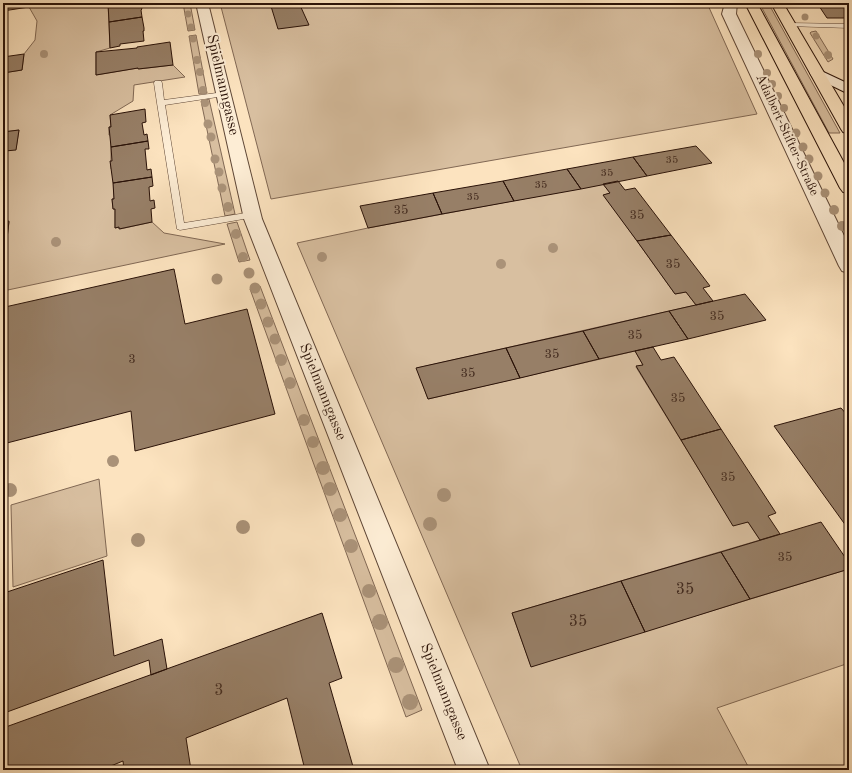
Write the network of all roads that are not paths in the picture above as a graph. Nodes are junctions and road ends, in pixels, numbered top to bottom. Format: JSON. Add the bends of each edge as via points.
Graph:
{"nodes":[{"id":1,"x":202,"y":3,"type":"edge"},
{"id":2,"x":731,"y":3,"type":"edge"},
{"id":3,"x":751,"y":3,"type":"edge"},
{"id":4,"x":777,"y":3,"type":"edge"},
{"id":5,"x":789,"y":25,"type":"junction"},
{"id":6,"x":849,"y":26,"type":"edge"},
{"id":7,"x":817,"y":73,"type":"junction"},
{"id":8,"x":158,"y":83,"type":"dead end"},
{"id":9,"x":849,"y":90,"type":"edge"},
{"id":10,"x":224,"y":94,"type":"junction"},
{"id":11,"x":161,"y":103,"type":"junction"},
{"id":12,"x":849,"y":129,"type":"edge"},
{"id":13,"x":849,"y":188,"type":"edge"},
{"id":14,"x":252,"y":215,"type":"junction"},
{"id":15,"x":849,"y":266,"type":"edge"},
{"id":16,"x":474,"y":770,"type":"edge"}],
"edges":[{"from":1,"to":10,"type":"street","name":"Spielmanngasse"},
{"from":2,"to":15,"type":"street","name":"Adalbert-Stifter-Straße","via":[[729,14]]},
{"from":3,"to":13,"type":"main road","name":"Adalbert-Stifter-Straße"},
{"from":4,"to":5,"type":"main road"},
{"from":5,"to":6,"type":"lane"},
{"from":5,"to":7,"type":"main road"},
{"from":7,"to":9,"type":"street"},
{"from":7,"to":12,"type":"main road"},
{"from":8,"to":11,"type":"lane"},
{"from":10,"to":11,"type":"lane"},
{"from":10,"to":14,"type":"street","name":"Spielmanngasse"},
{"from":11,"to":14,"type":"lane","via":[[180,227]]},
{"from":14,"to":16,"type":"street","name":"Spielmanngasse"}]}
